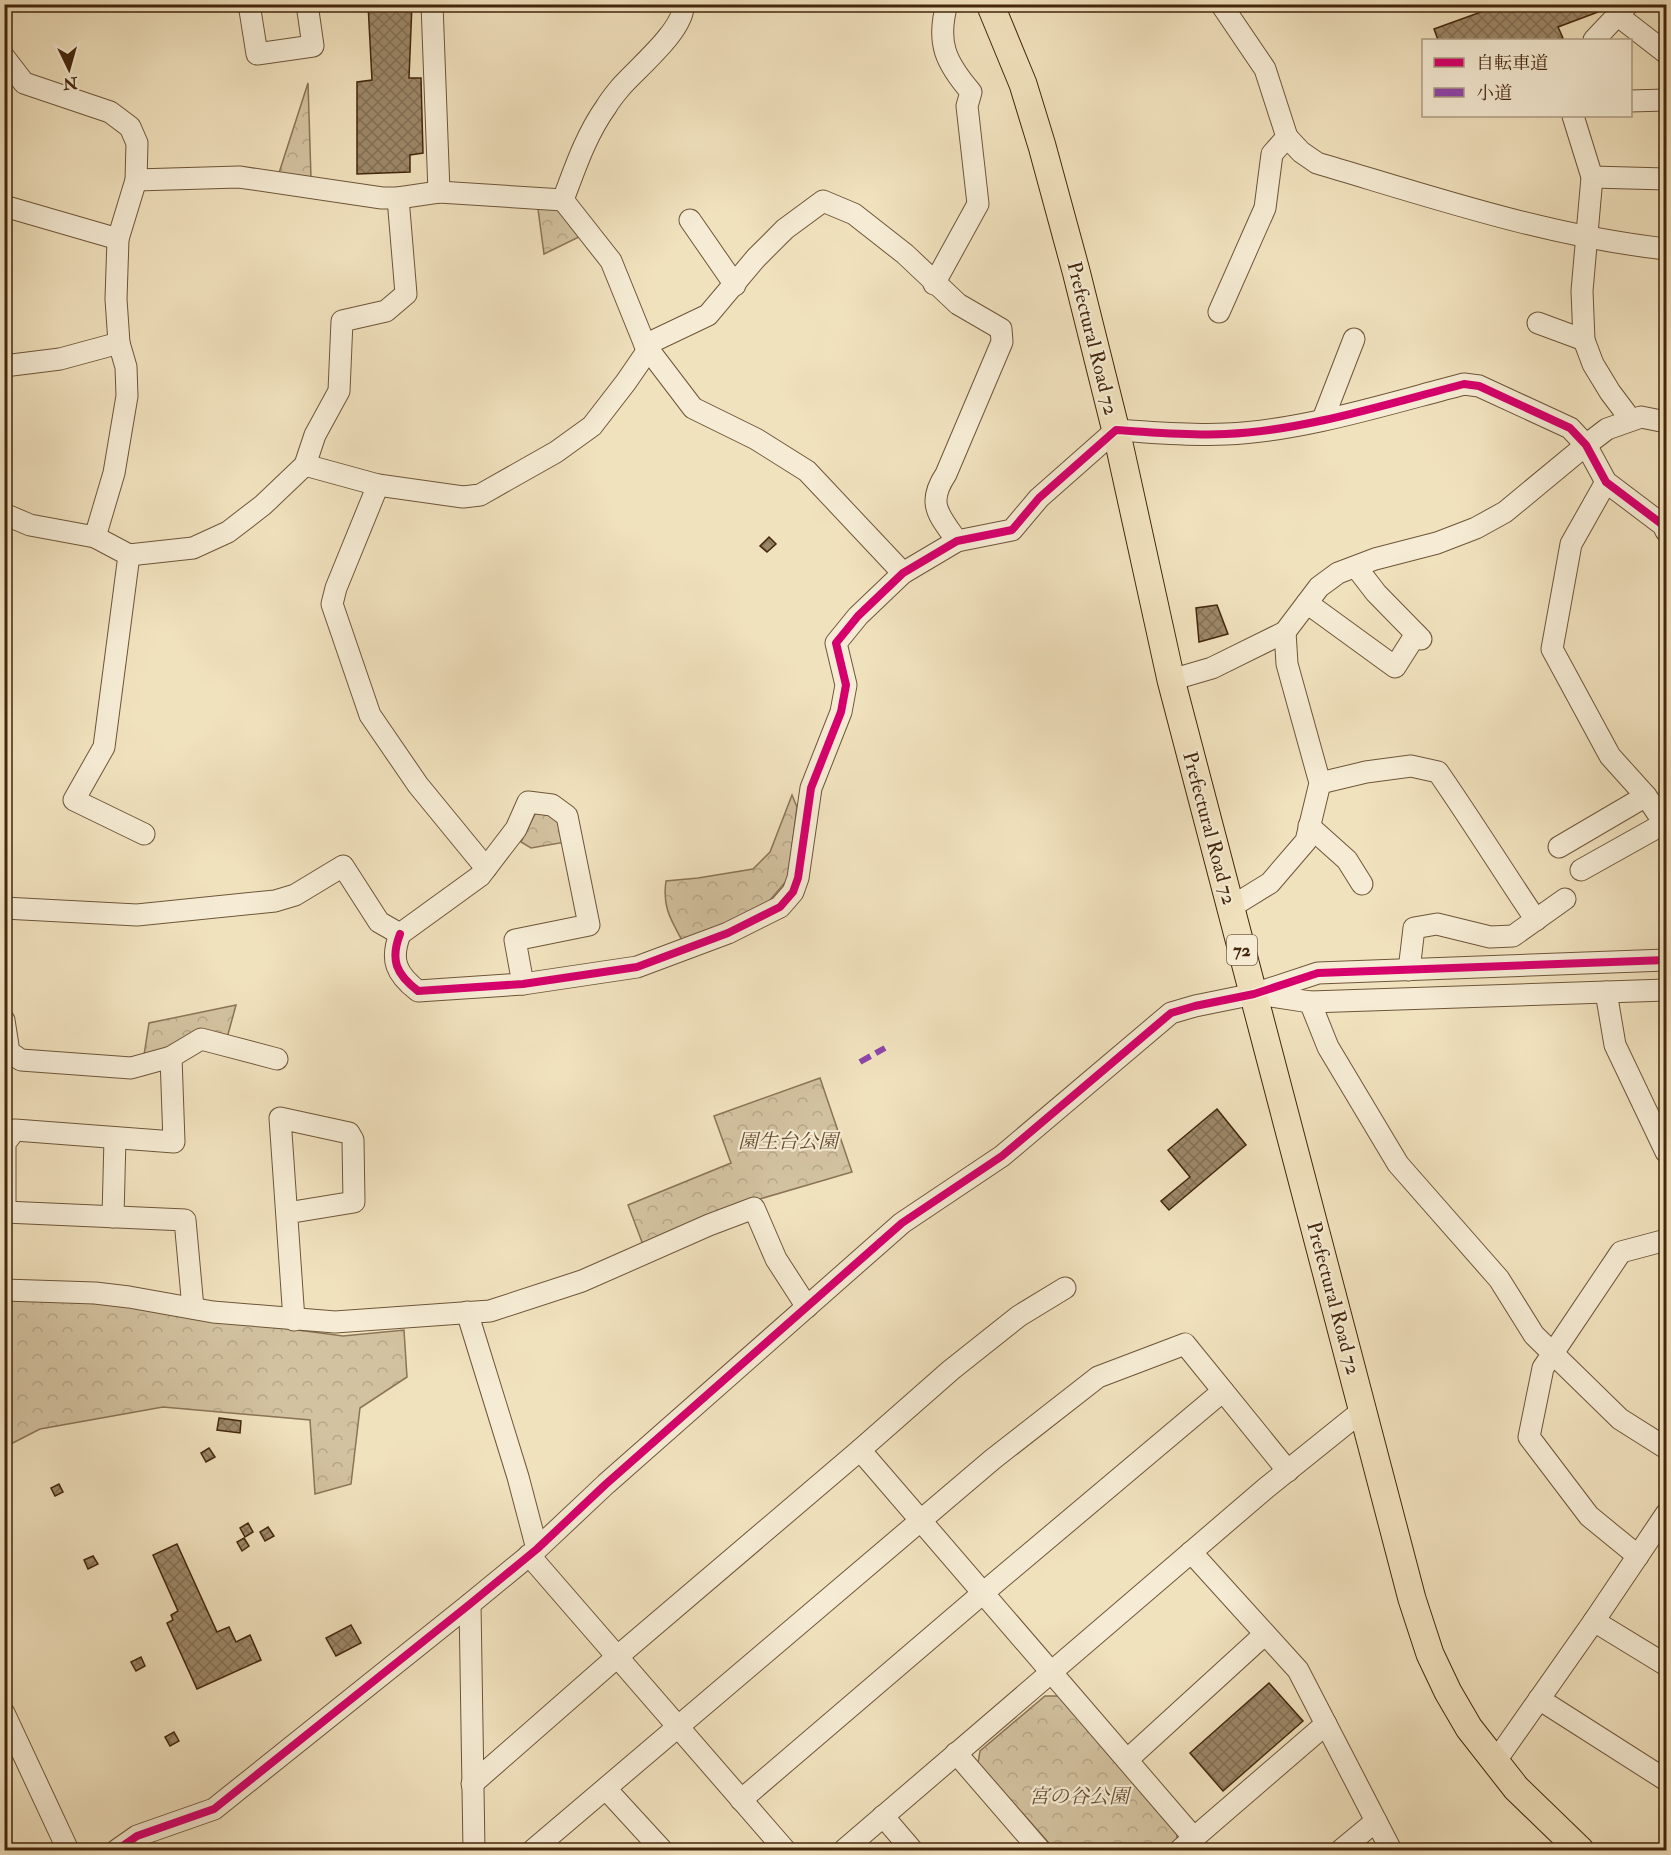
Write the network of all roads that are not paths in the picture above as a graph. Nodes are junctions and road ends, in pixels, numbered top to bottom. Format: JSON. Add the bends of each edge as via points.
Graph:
{"nodes":[{"id":1,"x":249,"y":4,"type":"edge"},
{"id":2,"x":307,"y":4,"type":"edge"},
{"id":3,"x":432,"y":4,"type":"edge"},
{"id":4,"x":683,"y":4,"type":"edge"},
{"id":5,"x":947,"y":4,"type":"edge"},
{"id":6,"x":990,"y":4,"type":"edge"},
{"id":7,"x":1221,"y":4,"type":"edge"},
{"id":8,"x":1622,"y":10,"type":"edge"},
{"id":9,"x":1595,"y":39,"type":"edge"},
{"id":10,"x":1666,"y":53,"type":"edge"},
{"id":11,"x":4,"y":57,"type":"edge"},
{"id":12,"x":1666,"y":100,"type":"edge"},
{"id":13,"x":1632,"y":101,"type":"edge"},
{"id":14,"x":1573,"y":117,"type":"edge"},
{"id":15,"x":1287,"y":137,"type":"junction"},
{"id":16,"x":1592,"y":177,"type":"junction"},
{"id":17,"x":1666,"y":179,"type":"edge"},
{"id":18,"x":136,"y":180,"type":"junction"},
{"id":19,"x":440,"y":192,"type":"junction"},
{"id":20,"x":398,"y":198,"type":"junction"},
{"id":21,"x":563,"y":200,"type":"junction"},
{"id":22,"x":4,"y":206,"type":"edge"},
{"id":23,"x":690,"y":220,"type":"dead end"},
{"id":24,"x":1587,"y":237,"type":"junction"},
{"id":25,"x":118,"y":239,"type":"junction"},
{"id":26,"x":1666,"y":249,"type":"edge"},
{"id":27,"x":934,"y":284,"type":"junction"},
{"id":28,"x":735,"y":285,"type":"junction"},
{"id":29,"x":1219,"y":312,"type":"dead end"},
{"id":30,"x":1538,"y":323,"type":"dead end"},
{"id":31,"x":1354,"y":339,"type":"dead end"},
{"id":32,"x":1584,"y":340,"type":"junction"},
{"id":33,"x":119,"y":343,"type":"junction"},
{"id":34,"x":646,"y":347,"type":"junction"},
{"id":35,"x":4,"y":366,"type":"edge"},
{"id":36,"x":1323,"y":420,"type":"junction"},
{"id":37,"x":1631,"y":420,"type":"junction"},
{"id":38,"x":1666,"y":422,"type":"edge"},
{"id":39,"x":1116,"y":430,"type":"junction"},
{"id":40,"x":1586,"y":445,"type":"junction"},
{"id":41,"x":305,"y":465,"type":"junction"},
{"id":42,"x":1606,"y":482,"type":"junction"},
{"id":43,"x":378,"y":485,"type":"junction"},
{"id":44,"x":4,"y":514,"type":"edge"},
{"id":45,"x":1666,"y":531,"type":"edge"},
{"id":46,"x":96,"y":537,"type":"junction"},
{"id":47,"x":957,"y":541,"type":"junction"},
{"id":48,"x":129,"y":555,"type":"junction"},
{"id":49,"x":1356,"y":567,"type":"junction"},
{"id":50,"x":903,"y":573,"type":"junction"},
{"id":51,"x":1307,"y":603,"type":"junction"},
{"id":52,"x":1285,"y":632,"type":"junction"},
{"id":53,"x":1171,"y":680,"type":"junction"},
{"id":54,"x":1320,"y":783,"type":"junction"},
{"id":55,"x":1646,"y":796,"type":"junction"},
{"id":56,"x":1666,"y":824,"type":"edge"},
{"id":57,"x":1309,"y":826,"type":"junction"},
{"id":58,"x":144,"y":834,"type":"dead end"},
{"id":59,"x":1559,"y":847,"type":"dead end"},
{"id":60,"x":486,"y":868,"type":"junction"},
{"id":61,"x":1581,"y":870,"type":"dead end"},
{"id":62,"x":1362,"y":884,"type":"dead end"},
{"id":63,"x":1565,"y":899,"type":"dead end"},
{"id":64,"x":1231,"y":907,"type":"junction"},
{"id":65,"x":4,"y":908,"type":"edge"},
{"id":66,"x":1536,"y":920,"type":"junction"},
{"id":67,"x":400,"y":934,"type":"junction"},
{"id":68,"x":1666,"y":960,"type":"edge"},
{"id":69,"x":1409,"y":970,"type":"junction"},
{"id":70,"x":523,"y":984,"type":"junction"},
{"id":71,"x":1666,"y":990,"type":"edge"},
{"id":72,"x":1605,"y":992,"type":"junction"},
{"id":73,"x":1254,"y":994,"type":"junction"},
{"id":74,"x":1310,"y":1002,"type":"junction"},
{"id":75,"x":4,"y":1020,"type":"edge"},
{"id":76,"x":171,"y":1058,"type":"junction"},
{"id":77,"x":277,"y":1059,"type":"dead end"},
{"id":78,"x":115,"y":1137,"type":"junction"},
{"id":79,"x":1666,"y":1152,"type":"edge"},
{"id":80,"x":287,"y":1213,"type":"junction"},
{"id":81,"x":113,"y":1217,"type":"junction"},
{"id":82,"x":1666,"y":1240,"type":"edge"},
{"id":83,"x":1065,"y":1288,"type":"dead end"},
{"id":84,"x":4,"y":1290,"type":"edge"},
{"id":85,"x":807,"y":1307,"type":"junction"},
{"id":86,"x":193,"y":1308,"type":"junction"},
{"id":87,"x":467,"y":1312,"type":"junction"},
{"id":88,"x":294,"y":1320,"type":"junction"},
{"id":89,"x":1553,"y":1352,"type":"junction"},
{"id":90,"x":1223,"y":1391,"type":"junction"},
{"id":91,"x":1363,"y":1410,"type":"junction"},
{"id":92,"x":1666,"y":1448,"type":"edge"},
{"id":93,"x":860,"y":1450,"type":"junction"},
{"id":94,"x":1288,"y":1471,"type":"junction"},
{"id":95,"x":1666,"y":1514,"type":"edge"},
{"id":96,"x":922,"y":1522,"type":"junction"},
{"id":97,"x":533,"y":1552,"type":"junction"},
{"id":98,"x":1191,"y":1552,"type":"junction"},
{"id":99,"x":1638,"y":1556,"type":"junction"},
{"id":100,"x":983,"y":1593,"type":"junction"},
{"id":101,"x":470,"y":1604,"type":"junction"},
{"id":102,"x":1594,"y":1621,"type":"junction"},
{"id":103,"x":1265,"y":1634,"type":"junction"},
{"id":104,"x":617,"y":1656,"type":"junction"},
{"id":105,"x":1666,"y":1665,"type":"edge"},
{"id":106,"x":1051,"y":1672,"type":"junction"},
{"id":107,"x":1539,"y":1699,"type":"junction"},
{"id":108,"x":4,"y":1713,"type":"edge"},
{"id":109,"x":1326,"y":1724,"type":"junction"},
{"id":110,"x":678,"y":1727,"type":"junction"},
{"id":111,"x":956,"y":1753,"type":"junction"},
{"id":112,"x":1127,"y":1760,"type":"junction"},
{"id":113,"x":1495,"y":1761,"type":"junction"},
{"id":114,"x":1666,"y":1780,"type":"edge"},
{"id":115,"x":472,"y":1784,"type":"junction"},
{"id":116,"x":606,"y":1788,"type":"junction"},
{"id":117,"x":741,"y":1800,"type":"junction"},
{"id":118,"x":883,"y":1816,"type":"junction"},
{"id":119,"x":1376,"y":1821,"type":"junction"},
{"id":120,"x":1187,"y":1844,"type":"edge"},
{"id":121,"x":1577,"y":1850,"type":"edge"},
{"id":122,"x":68,"y":1851,"type":"edge"},
{"id":123,"x":117,"y":1851,"type":"edge"},
{"id":124,"x":474,"y":1851,"type":"edge"},
{"id":125,"x":533,"y":1851,"type":"edge"},
{"id":126,"x":662,"y":1851,"type":"edge"},
{"id":127,"x":784,"y":1851,"type":"edge"},
{"id":128,"x":844,"y":1851,"type":"edge"},
{"id":129,"x":912,"y":1851,"type":"edge"},
{"id":130,"x":1040,"y":1851,"type":"edge"},
{"id":131,"x":1341,"y":1851,"type":"edge"},
{"id":132,"x":1391,"y":1851,"type":"edge"}],
"edges":[{"from":1,"to":2,"type":"street","via":[[257,54],[313,46]]},
{"from":3,"to":19,"type":"street"},
{"from":4,"to":21,"type":"street","via":[[679,20],[655,54],[604,108],[581,151]]},
{"from":5,"to":27,"type":"street","via":[[943,20],[945,50],[952,70],[971,92],[967,106],[978,204]]},
{"from":6,"to":39,"type":"main road","name":"Prefectural Road 72","number":"72","via":[[1023,84],[1042,146]]},
{"from":7,"to":15,"type":"street","via":[[1265,69]]},
{"from":8,"to":9,"type":"street"},
{"from":8,"to":10,"type":"street"},
{"from":11,"to":18,"type":"street","via":[[24,83],[110,112],[130,127],[137,143]]},
{"from":12,"to":13,"type":"street"},
{"from":14,"to":16,"type":"street"},
{"from":15,"to":24,"type":"street","via":[[1317,163],[1505,218]]},
{"from":15,"to":29,"type":"street","via":[[1272,154],[1265,208]]},
{"from":16,"to":17,"type":"street"},
{"from":16,"to":24,"type":"street"},
{"from":18,"to":20,"type":"street","via":[[239,177]]},
{"from":18,"to":25,"type":"street"},
{"from":19,"to":20,"type":"street"},
{"from":19,"to":21,"type":"street"},
{"from":20,"to":41,"type":"street","via":[[406,294],[386,311],[342,321],[339,392],[315,435]]},
{"from":21,"to":34,"type":"street","via":[[611,261]]},
{"from":22,"to":25,"type":"street"},
{"from":23,"to":28,"type":"street"},
{"from":24,"to":26,"type":"street"},
{"from":24,"to":32,"type":"street","via":[[1582,291]]},
{"from":25,"to":33,"type":"street"},
{"from":27,"to":28,"type":"street","via":[[905,254],[854,214],[823,201],[785,229]]},
{"from":27,"to":47,"type":"street","via":[[958,304],[1001,328],[1002,342],[937,488],[937,511]]},
{"from":28,"to":34,"type":"street","via":[[708,315]]},
{"from":30,"to":32,"type":"street"},
{"from":31,"to":36,"type":"street"},
{"from":32,"to":37,"type":"street","via":[[1593,364]]},
{"from":33,"to":35,"type":"street","via":[[60,358]]},
{"from":33,"to":46,"type":"street","via":[[128,396],[114,473]]},
{"from":34,"to":43,"type":"street","via":[[626,382],[592,426],[556,452],[480,495],[463,497]]},
{"from":34,"to":50,"type":"street","via":[[693,408],[756,439],[807,471]]},
{"from":36,"to":39,"type":"street","via":[[1226,434]]},
{"from":36,"to":40,"type":"street","via":[[1464,384],[1479,386],[1570,428]]},
{"from":37,"to":38,"type":"street","via":[[1641,417]]},
{"from":37,"to":40,"type":"street","via":[[1607,429]]},
{"from":39,"to":47,"type":"street","via":[[1040,498],[1012,530]]},
{"from":39,"to":53,"type":"main road","name":"Prefectural Road 72","number":"72"},
{"from":40,"to":42,"type":"street"},
{"from":40,"to":49,"type":"street","via":[[1505,512],[1476,528]]},
{"from":41,"to":43,"type":"street"},
{"from":41,"to":48,"type":"street","via":[[228,532],[193,548]]},
{"from":42,"to":45,"type":"street"},
{"from":42,"to":55,"type":"street","via":[[1571,544],[1552,649],[1610,756]]},
{"from":43,"to":60,"type":"street","via":[[332,604],[370,715],[418,785]]},
{"from":44,"to":46,"type":"street","via":[[30,525]]},
{"from":46,"to":48,"type":"street"},
{"from":47,"to":50,"type":"street"},
{"from":48,"to":58,"type":"street","via":[[104,747],[74,800]]},
{"from":49,"to":51,"type":"street","via":[[1338,573],[1319,587]]},
{"from":49,"to":51,"type":"street","via":[[1419,637],[1395,667]]},
{"from":50,"to":70,"type":"street","via":[[836,643],[846,686],[841,712],[811,788],[798,878],[793,892],[780,907],[728,933],[638,967]]},
{"from":51,"to":52,"type":"street"},
{"from":52,"to":53,"type":"street","via":[[1212,668]]},
{"from":52,"to":54,"type":"street","via":[[1287,664]]},
{"from":53,"to":64,"type":"main road","name":"Prefectural Road 72","number":"72"},
{"from":54,"to":57,"type":"street"},
{"from":54,"to":66,"type":"street","via":[[1411,766],[1438,772]]},
{"from":55,"to":56,"type":"street"},
{"from":55,"to":59,"type":"street"},
{"from":56,"to":61,"type":"street"},
{"from":57,"to":62,"type":"street","via":[[1347,860]]},
{"from":57,"to":64,"type":"street","via":[[1306,841],[1270,883]]},
{"from":60,"to":67,"type":"street"},
{"from":60,"to":70,"type":"street","via":[[516,829],[528,802],[552,805],[567,816],[589,925],[515,940]]},
{"from":63,"to":66,"type":"street"},
{"from":64,"to":73,"type":"main road","name":"Prefectural Road 72","number":"72"},
{"from":65,"to":67,"type":"street","via":[[137,915],[276,901],[295,895],[343,866],[379,922]]},
{"from":66,"to":69,"type":"street","via":[[1513,936],[1490,937],[1437,924],[1414,928]]},
{"from":67,"to":70,"type":"street","via":[[394,950],[396,966],[418,991]]},
{"from":68,"to":69,"type":"street"},
{"from":69,"to":73,"type":"street","via":[[1318,973]]},
{"from":71,"to":72,"type":"street"},
{"from":72,"to":74,"type":"street"},
{"from":72,"to":79,"type":"street","via":[[1615,1046]]},
{"from":73,"to":74,"type":"street"},
{"from":73,"to":85,"type":"street","via":[[1171,1013],[1002,1156],[902,1223]]},
{"from":73,"to":91,"type":"main road","name":"Prefectural Road 72","number":"72"},
{"from":74,"to":89,"type":"street","via":[[1328,1047],[1398,1164],[1499,1279],[1534,1335]]},
{"from":75,"to":76,"type":"street","via":[[9,1052],[21,1060],[130,1068]]},
{"from":76,"to":77,"type":"street","via":[[201,1039]]},
{"from":76,"to":78,"type":"street","via":[[174,1142]]},
{"from":78,"to":81,"type":"street"},
{"from":78,"to":81,"type":"street","via":[[15,1130],[5,1143],[5,1212]]},
{"from":80,"to":80,"type":"street","via":[[280,1118],[349,1133],[353,1140],[354,1202]]},
{"from":80,"to":88,"type":"street"},
{"from":81,"to":86,"type":"street","via":[[185,1221]]},
{"from":82,"to":89,"type":"street","via":[[1622,1252]]},
{"from":83,"to":93,"type":"street","via":[[1019,1316],[968,1356]]},
{"from":84,"to":86,"type":"street","via":[[95,1293]]},
{"from":85,"to":87,"type":"street","via":[[776,1259],[754,1208],[582,1281],[504,1308]]},
{"from":85,"to":97,"type":"street"},
{"from":86,"to":88,"type":"street"},
{"from":87,"to":88,"type":"street","via":[[335,1322]]},
{"from":87,"to":97,"type":"street","via":[[518,1478]]},
{"from":89,"to":92,"type":"street","via":[[1620,1419]]},
{"from":89,"to":99,"type":"street","via":[[1543,1368],[1529,1437],[1589,1516]]},
{"from":90,"to":94,"type":"street"},
{"from":90,"to":96,"type":"street","via":[[1185,1344],[1098,1377],[993,1459]]},
{"from":90,"to":100,"type":"street"},
{"from":91,"to":94,"type":"street"},
{"from":91,"to":113,"type":"main road","name":"Prefectural Road 72","number":"72","via":[[1430,1654],[1469,1728]]},
{"from":93,"to":96,"type":"street"},
{"from":93,"to":104,"type":"street"},
{"from":94,"to":98,"type":"street"},
{"from":95,"to":99,"type":"street"},
{"from":96,"to":100,"type":"street"},
{"from":96,"to":110,"type":"street"},
{"from":97,"to":101,"type":"street"},
{"from":97,"to":104,"type":"street"},
{"from":98,"to":103,"type":"street"},
{"from":98,"to":106,"type":"street"},
{"from":99,"to":102,"type":"street"},
{"from":100,"to":106,"type":"street"},
{"from":100,"to":117,"type":"street"},
{"from":101,"to":115,"type":"street"},
{"from":101,"to":123,"type":"street","via":[[214,1809],[137,1836]]},
{"from":102,"to":105,"type":"street"},
{"from":102,"to":107,"type":"street"},
{"from":103,"to":109,"type":"street","via":[[1298,1670]]},
{"from":103,"to":112,"type":"street"},
{"from":104,"to":110,"type":"street"},
{"from":104,"to":115,"type":"street"},
{"from":106,"to":111,"type":"street"},
{"from":106,"to":112,"type":"street"},
{"from":107,"to":113,"type":"street"},
{"from":107,"to":114,"type":"street"},
{"from":108,"to":122,"type":"street"},
{"from":109,"to":119,"type":"street"},
{"from":109,"to":120,"type":"street"},
{"from":110,"to":116,"type":"street"},
{"from":110,"to":117,"type":"street"},
{"from":111,"to":118,"type":"street"},
{"from":111,"to":130,"type":"street"},
{"from":112,"to":120,"type":"street"},
{"from":113,"to":121,"type":"main road","name":"Prefectural Road 72","number":"72"},
{"from":115,"to":124,"type":"street"},
{"from":116,"to":125,"type":"street"},
{"from":116,"to":126,"type":"street"},
{"from":117,"to":127,"type":"street"},
{"from":118,"to":128,"type":"street"},
{"from":118,"to":129,"type":"street"},
{"from":119,"to":131,"type":"street"},
{"from":119,"to":132,"type":"street"}]}
